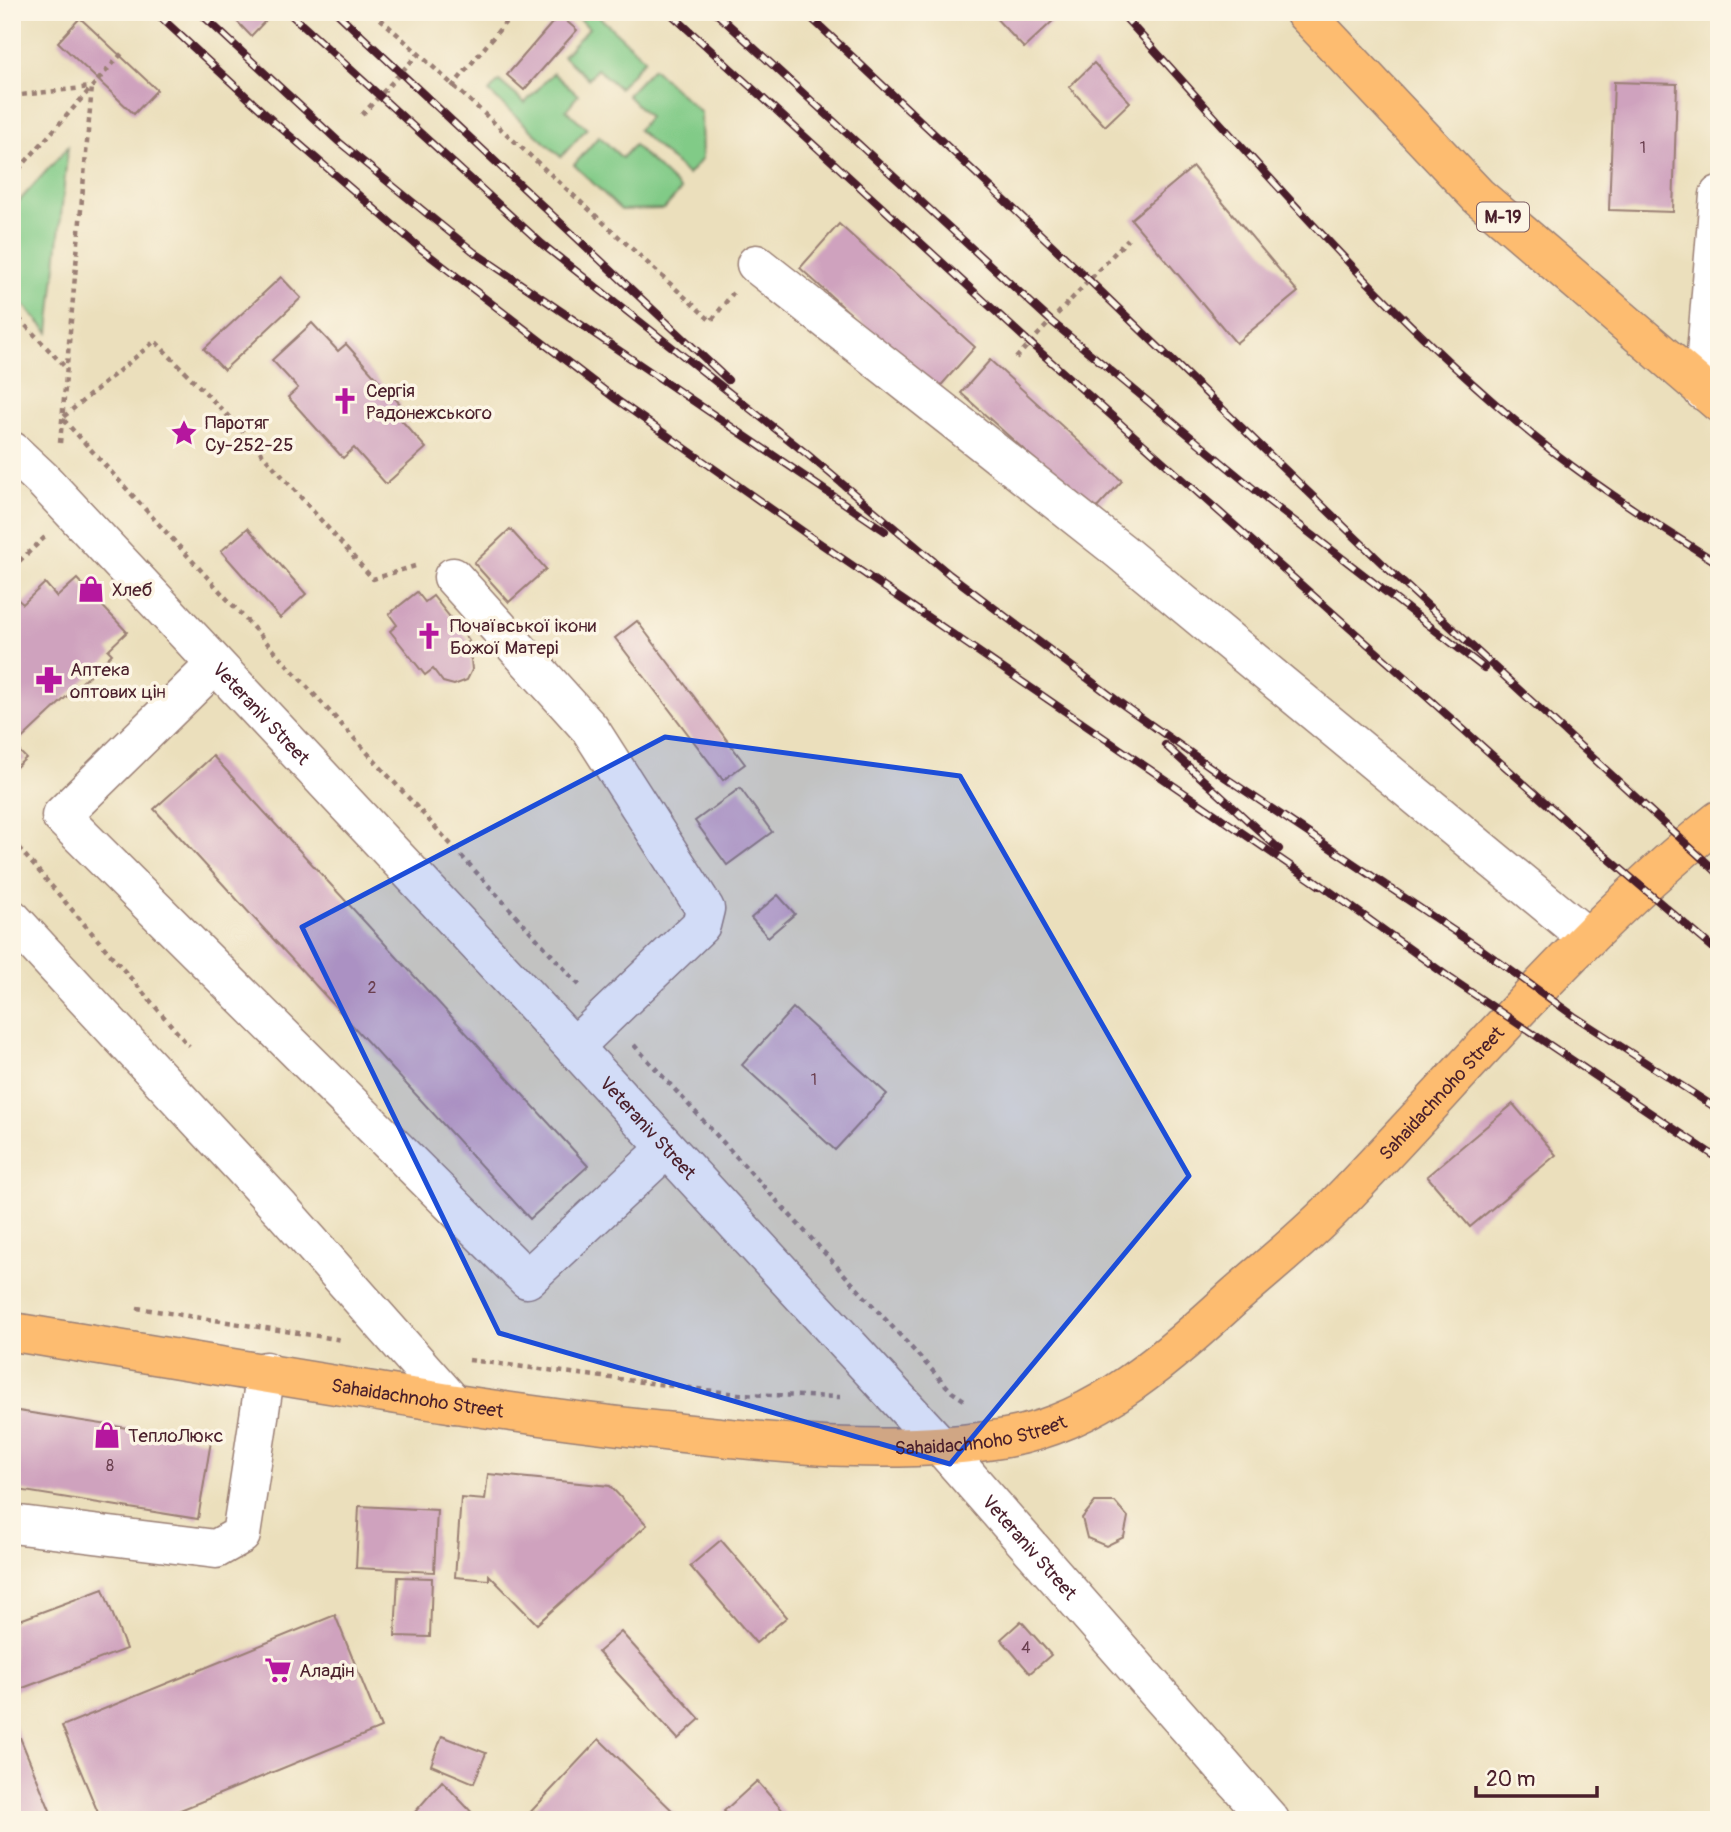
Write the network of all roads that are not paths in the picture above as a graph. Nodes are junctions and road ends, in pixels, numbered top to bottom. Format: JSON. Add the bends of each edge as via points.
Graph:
{"nodes":[{"id":1,"x":1304,"y":12,"type":"edge"},
{"id":2,"x":1719,"y":195,"type":"edge"},
{"id":3,"x":756,"y":264,"type":"dead end"},
{"id":4,"x":1711,"y":397,"type":"edge"},
{"id":5,"x":12,"y":451,"type":"edge"},
{"id":6,"x":453,"y":577,"type":"road end"},
{"id":7,"x":215,"y":665,"type":"junction"},
{"id":8,"x":1719,"y":820,"type":"edge"},
{"id":9,"x":12,"y":919,"type":"edge"},
{"id":10,"x":1588,"y":938,"type":"junction"},
{"id":11,"x":575,"y":1047,"type":"junction"},
{"id":12,"x":666,"y":1149,"type":"junction"},
{"id":13,"x":12,"y":1332,"type":"edge"},
{"id":14,"x":266,"y":1371,"type":"junction"},
{"id":15,"x":454,"y":1404,"type":"junction"},
{"id":16,"x":940,"y":1446,"type":"junction"},
{"id":17,"x":12,"y":1524,"type":"edge"},
{"id":18,"x":1270,"y":1820,"type":"edge"}],
"edges":[{"from":1,"to":4,"type":"main road","number":"М-19","via":[[1478,195]]},
{"from":2,"to":4,"type":"street"},
{"from":3,"to":10,"type":"street","via":[[1119,551]]},
{"from":5,"to":7,"type":"street","name":"Veteraniv Street"},
{"from":6,"to":11,"type":"street","via":[[590,729],[705,909],[701,925]]},
{"from":7,"to":11,"type":"street","name":"Veteraniv Street"},
{"from":7,"to":12,"type":"street","via":[[61,816],[527,1279]]},
{"from":8,"to":10,"type":"main road","name":"Sahaidachnoho Street","via":[[1671,858]]},
{"from":9,"to":15,"type":"street"},
{"from":10,"to":16,"type":"main road","name":"Sahaidachnoho Street","via":[[1334,1207],[1176,1349],[1129,1385],[1068,1422],[1009,1438]]},
{"from":11,"to":12,"type":"street","name":"Veteraniv Street"},
{"from":12,"to":16,"type":"street","name":"Veteraniv Street"},
{"from":13,"to":14,"type":"main road","name":"Sahaidachnoho Street"},
{"from":14,"to":15,"type":"main road","name":"Sahaidachnoho Street"},
{"from":14,"to":17,"type":"street","via":[[241,1535],[216,1549]]},
{"from":15,"to":16,"type":"main road","name":"Sahaidachnoho Street","via":[[765,1442],[875,1449]]},
{"from":16,"to":18,"type":"street","name":"Veteraniv Street"}]}
